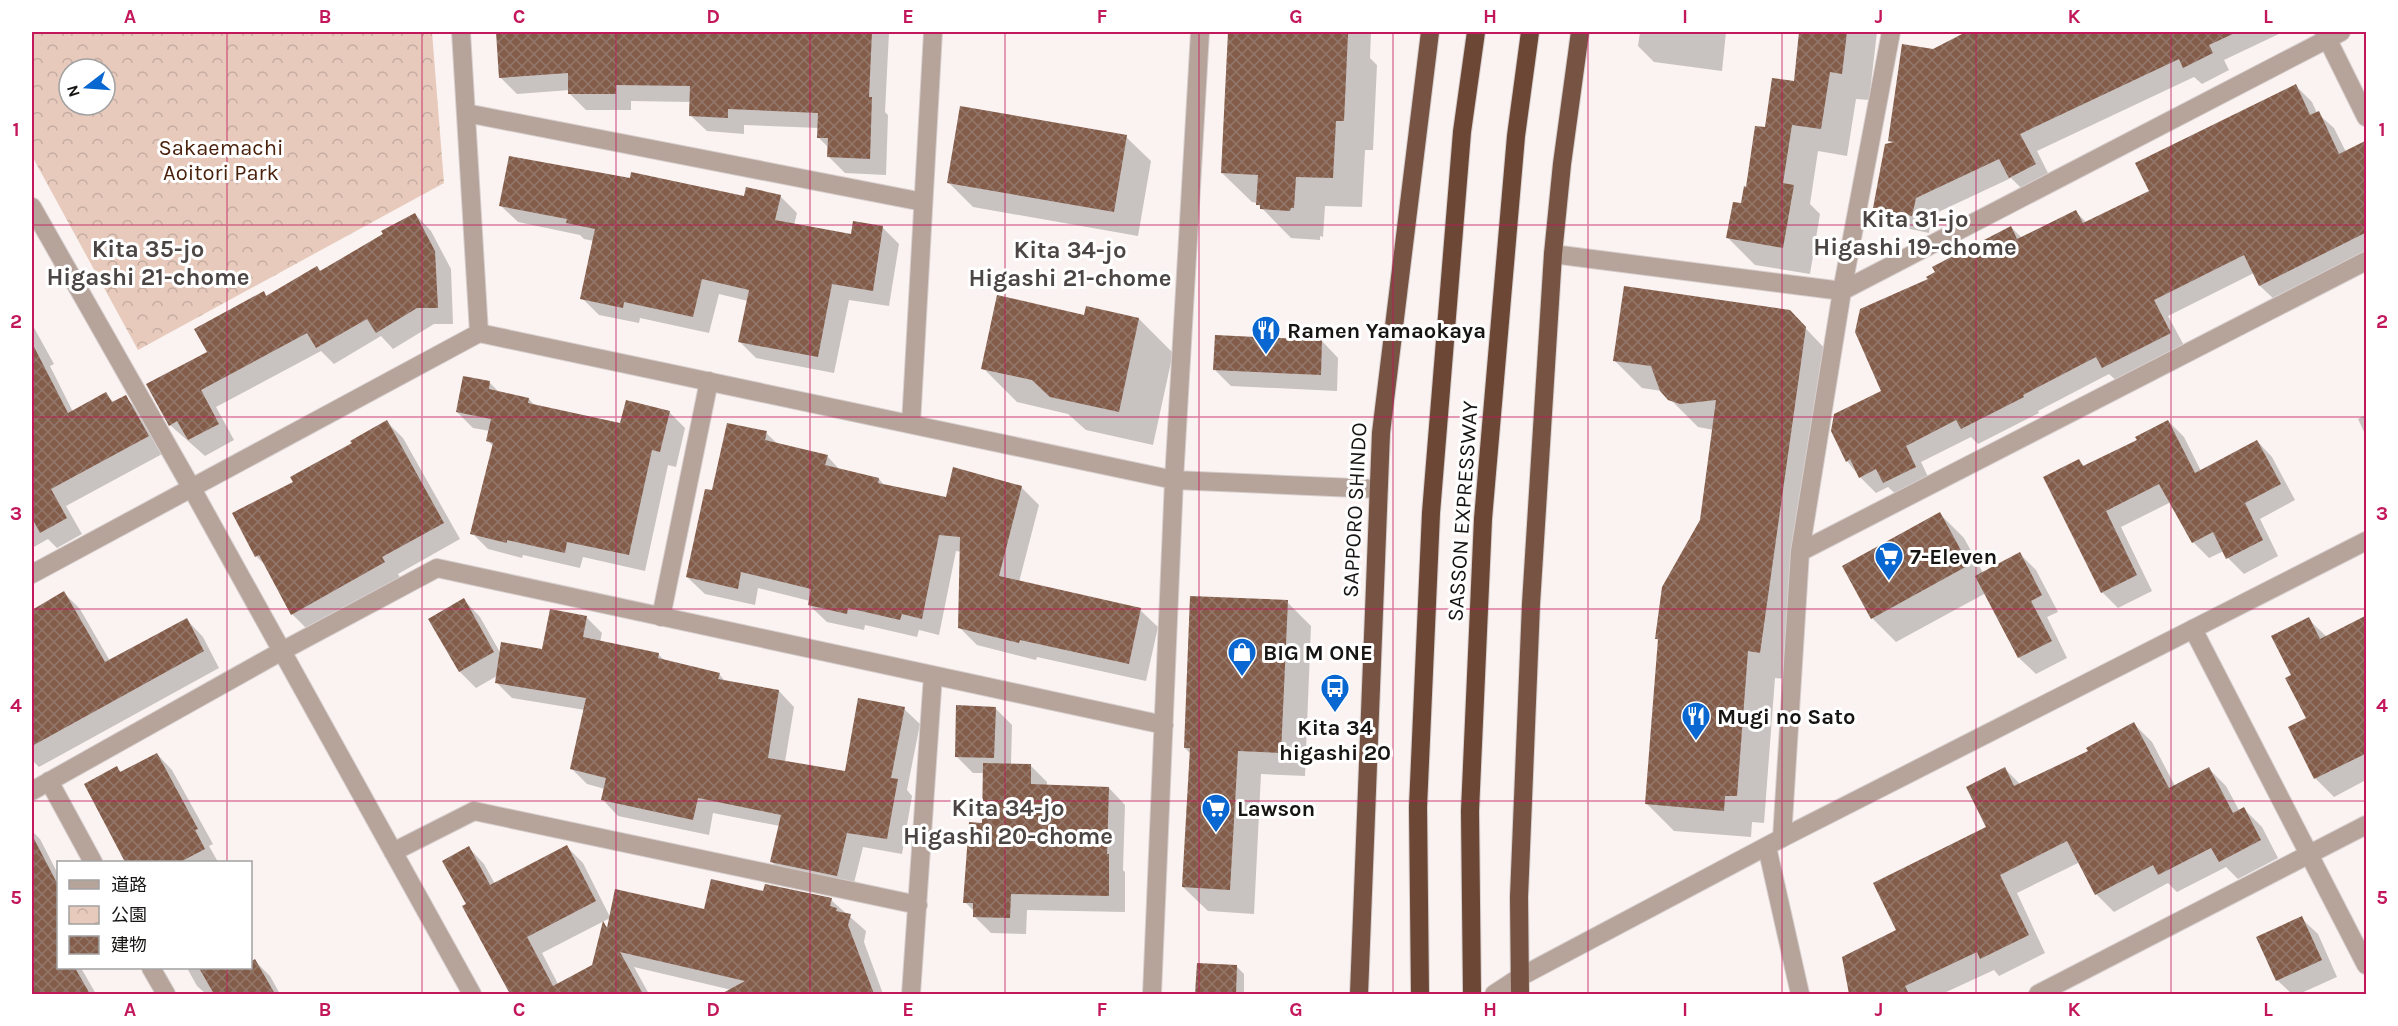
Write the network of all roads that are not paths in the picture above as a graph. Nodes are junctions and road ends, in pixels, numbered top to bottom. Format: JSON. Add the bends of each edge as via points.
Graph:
{"nodes":[{"id":1,"x":461,"y":32,"type":"edge"},
{"id":2,"x":933,"y":32,"type":"edge"},
{"id":3,"x":1200,"y":32,"type":"edge"},
{"id":4,"x":1430,"y":32,"type":"edge"},
{"id":5,"x":1476,"y":32,"type":"edge"},
{"id":6,"x":1530,"y":32,"type":"edge"},
{"id":7,"x":1580,"y":32,"type":"edge"},
{"id":8,"x":1891,"y":32,"type":"edge"},
{"id":9,"x":2330,"y":34,"type":"edge"},
{"id":10,"x":466,"y":112,"type":"junction"},
{"id":11,"x":2367,"y":117,"type":"edge"},
{"id":12,"x":923,"y":202,"type":"junction"},
{"id":13,"x":32,"y":207,"type":"edge"},
{"id":14,"x":1553,"y":254,"type":"junction"},
{"id":15,"x":2367,"y":261,"type":"edge"},
{"id":16,"x":1842,"y":291,"type":"junction"},
{"id":17,"x":479,"y":333,"type":"junction"},
{"id":18,"x":709,"y":381,"type":"junction"},
{"id":19,"x":911,"y":424,"type":"junction"},
{"id":20,"x":1174,"y":480,"type":"junction"},
{"id":21,"x":191,"y":487,"type":"junction"},
{"id":22,"x":1377,"y":489,"type":"junction"},
{"id":23,"x":2367,"y":541,"type":"edge"},
{"id":24,"x":1800,"y":552,"type":"junction"},
{"id":25,"x":32,"y":574,"type":"edge"},
{"id":26,"x":661,"y":616,"type":"junction"},
{"id":27,"x":2193,"y":629,"type":"junction"},
{"id":28,"x":282,"y":651,"type":"junction"},
{"id":29,"x":933,"y":675,"type":"junction"},
{"id":30,"x":1164,"y":725,"type":"junction"},
{"id":31,"x":49,"y":781,"type":"junction"},
{"id":32,"x":32,"y":791,"type":"edge"},
{"id":33,"x":2367,"y":825,"type":"edge"},
{"id":34,"x":1775,"y":842,"type":"junction"},
{"id":35,"x":393,"y":852,"type":"junction"},
{"id":36,"x":2309,"y":854,"type":"junction"},
{"id":37,"x":92,"y":861,"type":"edge"},
{"id":38,"x":918,"y":905,"type":"junction"},
{"id":39,"x":2367,"y":965,"type":"edge"},
{"id":40,"x":152,"y":969,"type":"edge"},
{"id":41,"x":1520,"y":986,"type":"edge"},
{"id":42,"x":166,"y":994,"type":"edge"},
{"id":43,"x":472,"y":994,"type":"edge"},
{"id":44,"x":911,"y":994,"type":"edge"},
{"id":45,"x":1152,"y":994,"type":"edge"},
{"id":46,"x":1359,"y":994,"type":"edge"},
{"id":47,"x":1420,"y":994,"type":"edge"},
{"id":48,"x":1472,"y":994,"type":"edge"},
{"id":49,"x":1494,"y":994,"type":"edge"},
{"id":50,"x":1800,"y":994,"type":"edge"},
{"id":51,"x":2038,"y":994,"type":"edge"}],
"edges":[{"from":1,"to":10,"type":"street"},
{"from":2,"to":12,"type":"street"},
{"from":3,"to":20,"type":"street"},
{"from":4,"to":22,"type":"highway","name":"SAPPORO SHINDO"},
{"from":5,"to":47,"type":"highway","name":"SASSON EXPRESSWAY","via":[[1462,132],[1431,513],[1418,807]]},
{"from":6,"to":48,"type":"highway","name":"SASSON EXPRESSWAY","via":[[1516,136],[1483,519],[1470,811]]},
{"from":7,"to":14,"type":"highway"},
{"from":8,"to":16,"type":"street"},
{"from":9,"to":11,"type":"street"},
{"from":9,"to":16,"type":"street"},
{"from":10,"to":12,"type":"street"},
{"from":10,"to":17,"type":"street"},
{"from":12,"to":19,"type":"street"},
{"from":13,"to":21,"type":"street"},
{"from":14,"to":16,"type":"street"},
{"from":14,"to":41,"type":"highway","via":[[1531,604]]},
{"from":15,"to":24,"type":"street"},
{"from":16,"to":24,"type":"street"},
{"from":17,"to":18,"type":"street"},
{"from":17,"to":21,"type":"street"},
{"from":18,"to":19,"type":"street"},
{"from":18,"to":26,"type":"street"},
{"from":19,"to":20,"type":"street"},
{"from":20,"to":22,"type":"street"},
{"from":20,"to":30,"type":"street"},
{"from":21,"to":25,"type":"street"},
{"from":21,"to":28,"type":"street"},
{"from":22,"to":46,"type":"highway","name":"SAPPORO SHINDO"},
{"from":23,"to":27,"type":"street"},
{"from":24,"to":34,"type":"street"},
{"from":26,"to":28,"type":"street","via":[[437,568]]},
{"from":26,"to":29,"type":"street"},
{"from":27,"to":34,"type":"street"},
{"from":27,"to":36,"type":"street"},
{"from":28,"to":31,"type":"street"},
{"from":28,"to":35,"type":"street"},
{"from":29,"to":30,"type":"street"},
{"from":29,"to":38,"type":"street"},
{"from":30,"to":45,"type":"street"},
{"from":31,"to":32,"type":"street"},
{"from":31,"to":37,"type":"street"},
{"from":33,"to":36,"type":"street"},
{"from":34,"to":41,"type":"street"},
{"from":34,"to":50,"type":"street"},
{"from":35,"to":38,"type":"street","via":[[474,811]]},
{"from":35,"to":43,"type":"street"},
{"from":36,"to":39,"type":"street"},
{"from":36,"to":51,"type":"street"},
{"from":38,"to":44,"type":"street"},
{"from":40,"to":42,"type":"street"},
{"from":41,"to":49,"type":"street"}]}
